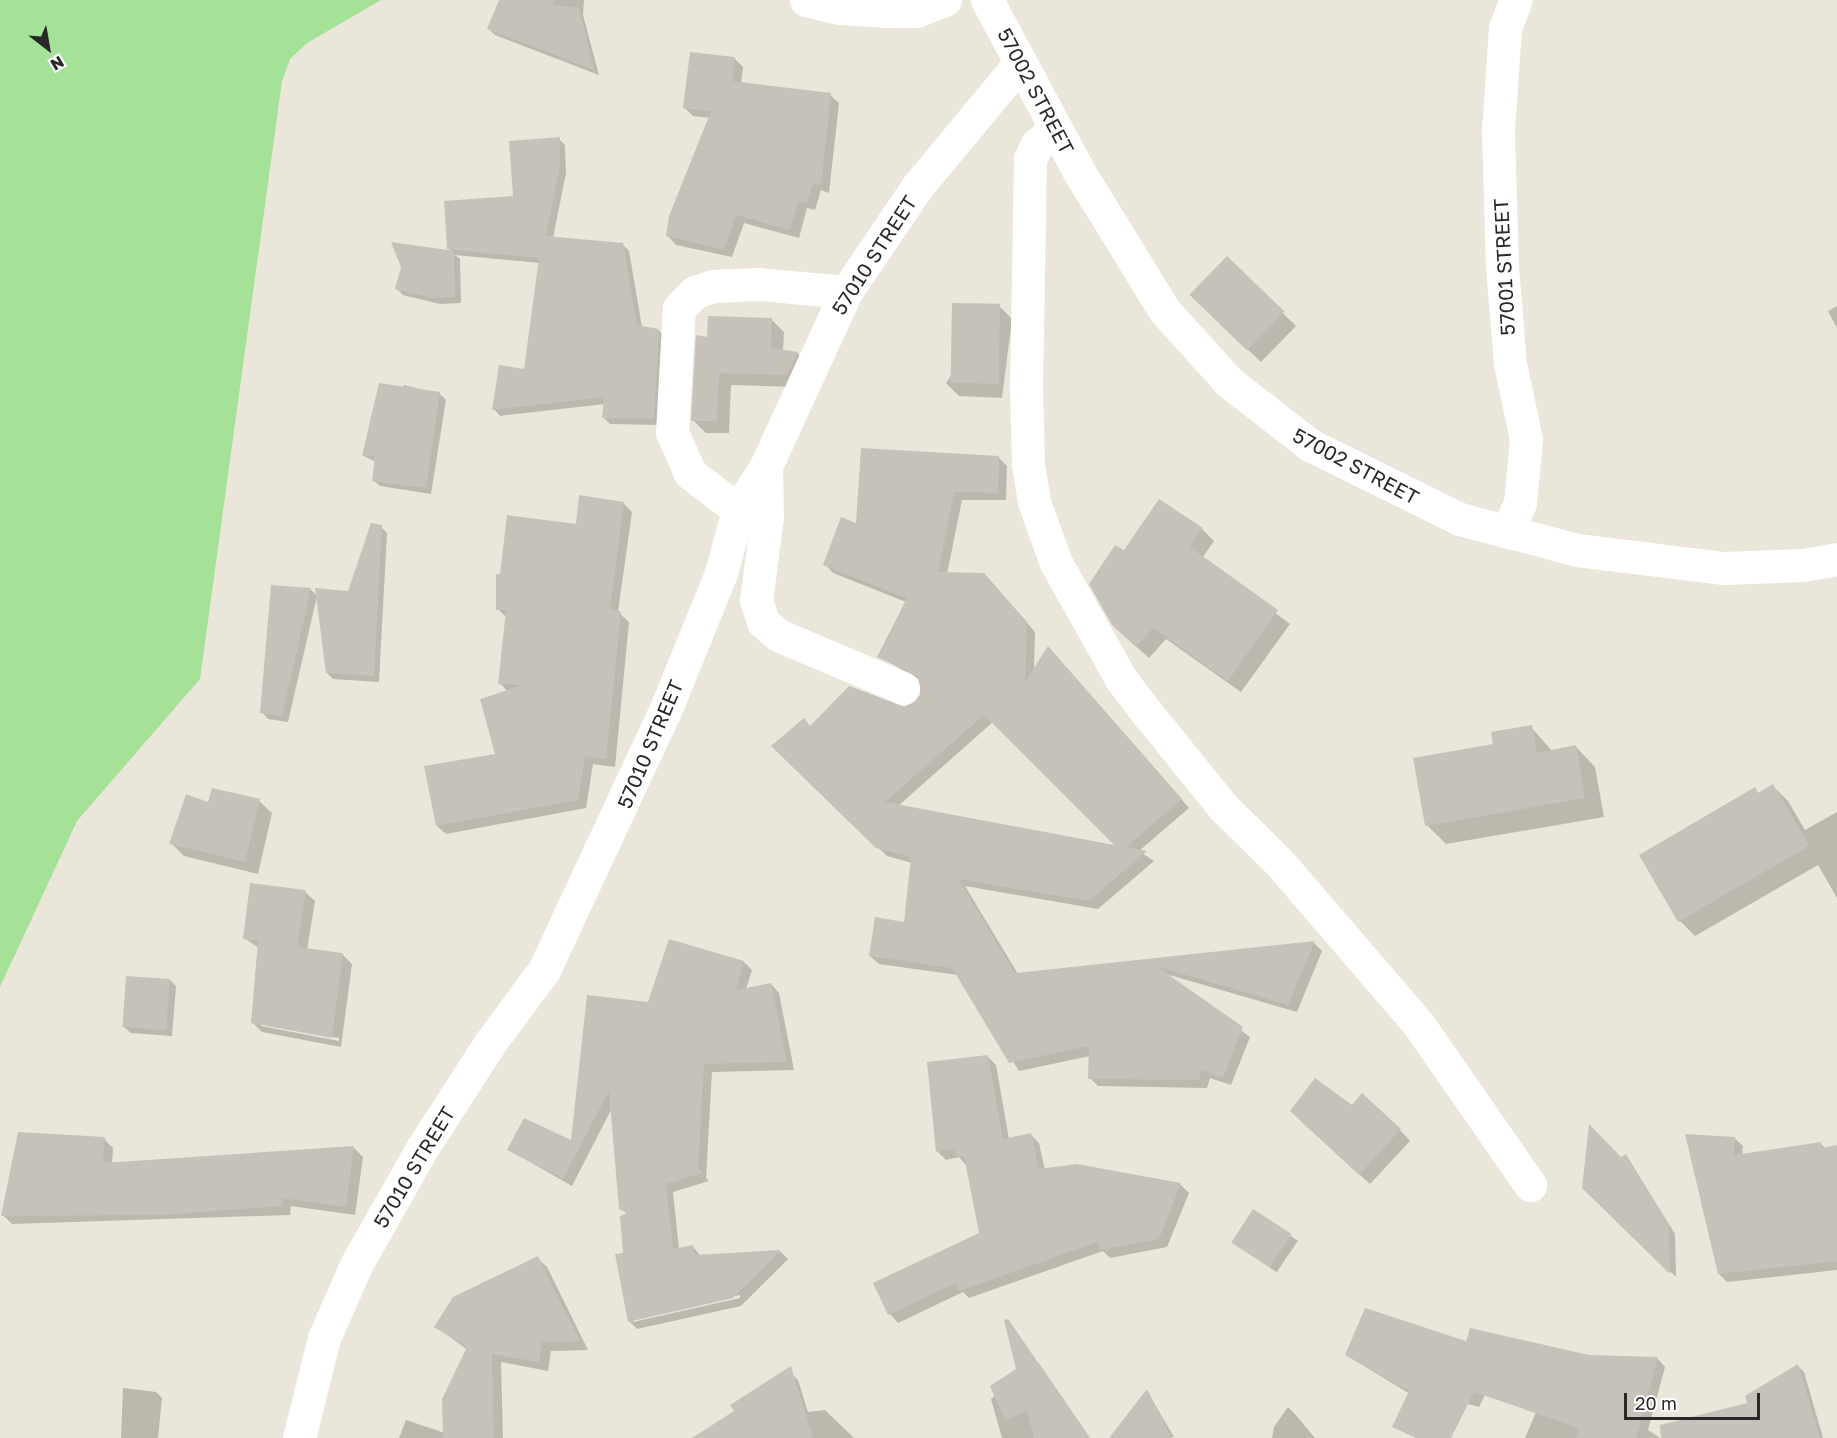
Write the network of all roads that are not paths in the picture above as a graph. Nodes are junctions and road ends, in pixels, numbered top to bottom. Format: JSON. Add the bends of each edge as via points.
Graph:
{"nodes":[{"id":1,"x":806,"y":0,"type":"edge"},
{"id":2,"x":945,"y":0,"type":"edge"},
{"id":3,"x":987,"y":0,"type":"edge"},
{"id":4,"x":1516,"y":0,"type":"edge"},
{"id":5,"x":1020,"y":63,"type":"junction"},
{"id":6,"x":1055,"y":129,"type":"junction"},
{"id":7,"x":846,"y":292,"type":"junction"},
{"id":8,"x":766,"y":466,"type":"junction"},
{"id":9,"x":738,"y":510,"type":"junction"},
{"id":10,"x":1507,"y":532,"type":"junction"},
{"id":11,"x":1837,"y":559,"type":"edge"},
{"id":12,"x":903,"y":688,"type":"dead end"},
{"id":13,"x":1530,"y":1185,"type":"dead end"},
{"id":14,"x":299,"y":1438,"type":"edge"}],
"edges":[{"from":1,"to":2,"type":"street","via":[[838,8],[889,11],[916,11]]},
{"from":3,"to":5,"type":"street","name":"57002 STREET"},
{"from":4,"to":10,"type":"street","name":"57001 STREET","via":[[1505,28],[1498,130],[1502,267],[1510,364],[1526,439],[1520,503]]},
{"from":5,"to":6,"type":"street","name":"57002 STREET"},
{"from":5,"to":7,"type":"street","name":"57010 STREET","via":[[917,187]]},
{"from":6,"to":10,"type":"street","name":"57002 STREET","via":[[1164,310],[1229,382],[1310,445],[1355,470],[1460,519]]},
{"from":6,"to":13,"type":"street","via":[[1037,144],[1030,159],[1026,387],[1033,492],[1056,563],[1134,696],[1223,807],[1279,862],[1419,1025]]},
{"from":7,"to":8,"type":"street","name":"57010 STREET"},
{"from":7,"to":9,"type":"street","via":[[759,284],[712,286],[695,292],[679,308],[672,432],[690,473]]},
{"from":8,"to":9,"type":"street","name":"57010 STREET"},
{"from":8,"to":12,"type":"street","via":[[767,517],[756,600],[763,622],[778,635]]},
{"from":9,"to":14,"type":"street","name":"57010 STREET","via":[[721,573],[603,851],[544,970],[490,1043],[428,1140],[356,1265],[324,1338]]},
{"from":10,"to":11,"type":"street","name":"57002 STREET","via":[[1577,550],[1724,568],[1803,565]]}]}
